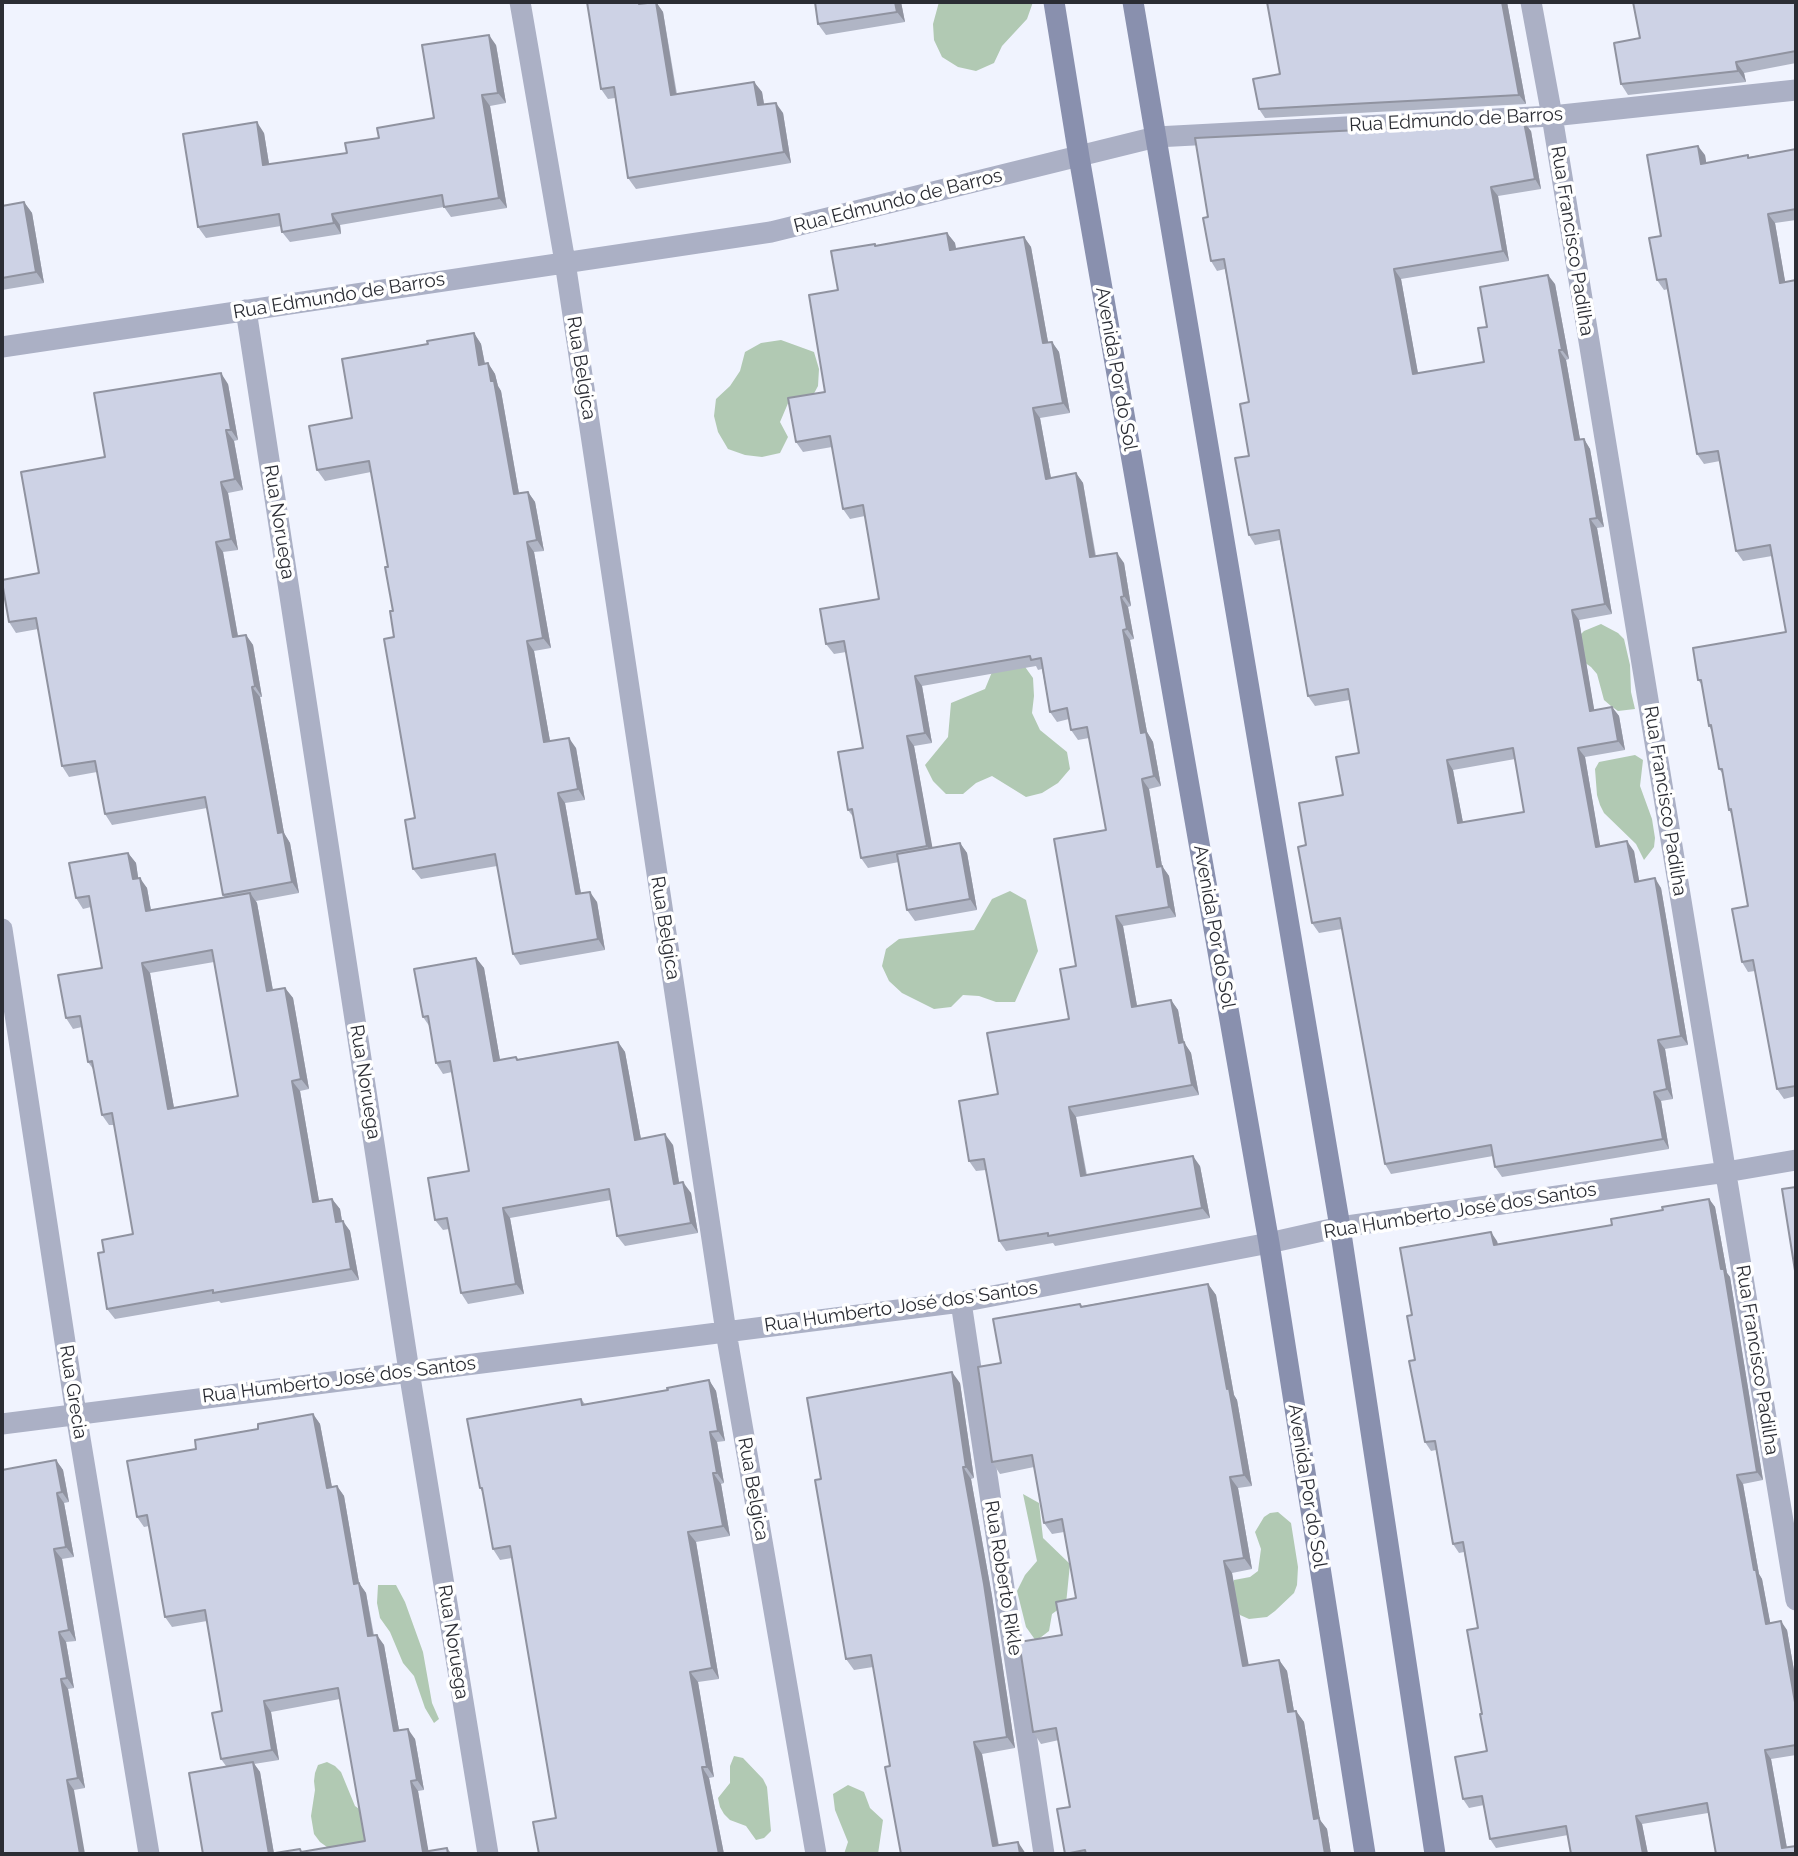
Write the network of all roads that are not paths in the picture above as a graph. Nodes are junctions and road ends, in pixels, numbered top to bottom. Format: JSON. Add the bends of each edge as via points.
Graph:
{"nodes":[{"id":1,"x":520,"y":2,"type":"edge"},
{"id":2,"x":1054,"y":2,"type":"edge"},
{"id":3,"x":1133,"y":2,"type":"edge"},
{"id":4,"x":1531,"y":2,"type":"edge"},
{"id":5,"x":1796,"y":90,"type":"edge"},
{"id":6,"x":1552,"y":116,"type":"junction"},
{"id":7,"x":1156,"y":137,"type":"junction"},
{"id":8,"x":1079,"y":157,"type":"junction"},
{"id":9,"x":565,"y":262,"type":"junction"},
{"id":10,"x":246,"y":310,"type":"junction"},
{"id":11,"x":2,"y":347,"type":"edge"},
{"id":12,"x":2,"y":929,"type":"edge"},
{"id":13,"x":1796,"y":1160,"type":"edge"},
{"id":14,"x":1726,"y":1172,"type":"junction"},
{"id":15,"x":1340,"y":1227,"type":"junction"},
{"id":16,"x":1269,"y":1243,"type":"junction"},
{"id":17,"x":961,"y":1302,"type":"junction"},
{"id":18,"x":726,"y":1332,"type":"junction"},
{"id":19,"x":410,"y":1371,"type":"junction"},
{"id":20,"x":76,"y":1414,"type":"junction"},
{"id":21,"x":2,"y":1424,"type":"edge"},
{"id":22,"x":1796,"y":1600,"type":"edge"},
{"id":23,"x":149,"y":1854,"type":"edge"},
{"id":24,"x":488,"y":1854,"type":"edge"},
{"id":25,"x":816,"y":1854,"type":"edge"},
{"id":26,"x":1044,"y":1854,"type":"edge"},
{"id":27,"x":1365,"y":1854,"type":"edge"},
{"id":28,"x":1435,"y":1854,"type":"edge"}],
"edges":[{"from":1,"to":9,"type":"street","name":"Rua Belgica"},
{"from":2,"to":8,"type":"street","name":"Avenida Por do Sol"},
{"from":3,"to":7,"type":"street"},
{"from":4,"to":6,"type":"street","name":"Rua Francisco Padilha"},
{"from":5,"to":6,"type":"street","name":"Rua Edmundo de Barros"},
{"from":6,"to":7,"type":"street","name":"Rua Edmundo de Barros"},
{"from":6,"to":14,"type":"street","name":"Rua Francisco Padilha"},
{"from":7,"to":8,"type":"street","name":"Rua Edmundo de Barros"},
{"from":7,"to":15,"type":"street"},
{"from":8,"to":9,"type":"street","name":"Rua Edmundo de Barros","via":[[771,232]]},
{"from":8,"to":16,"type":"street","name":"Avenida Por do Sol"},
{"from":9,"to":10,"type":"street","name":"Rua Edmundo de Barros"},
{"from":9,"to":18,"type":"street","name":"Rua Belgica"},
{"from":10,"to":11,"type":"street","name":"Rua Edmundo de Barros"},
{"from":10,"to":19,"type":"street","name":"Rua Noruega"},
{"from":12,"to":20,"type":"street","name":"Rua Grecia"},
{"from":13,"to":14,"type":"street","name":"Rua Humberto José dos Santos"},
{"from":14,"to":15,"type":"street","name":"Rua Humberto José dos Santos"},
{"from":14,"to":22,"type":"street","name":"Rua Francisco Padilha"},
{"from":15,"to":16,"type":"street","name":"Rua Humberto José dos Santos"},
{"from":15,"to":28,"type":"street"},
{"from":16,"to":17,"type":"street","name":"Rua Humberto José dos Santos"},
{"from":16,"to":27,"type":"street","name":"Avenida Por do Sol"},
{"from":17,"to":18,"type":"street","name":"Rua Humberto José dos Santos"},
{"from":17,"to":26,"type":"street","name":"Rua Roberto Rikle"},
{"from":18,"to":19,"type":"street","name":"Rua Humberto José dos Santos"},
{"from":18,"to":25,"type":"street","name":"Rua Belgica"},
{"from":19,"to":20,"type":"street","name":"Rua Humberto José dos Santos"},
{"from":19,"to":24,"type":"street","name":"Rua Noruega"},
{"from":20,"to":21,"type":"street","name":"Rua Humberto José dos Santos"},
{"from":20,"to":23,"type":"street","name":"Rua Grecia"}]}
